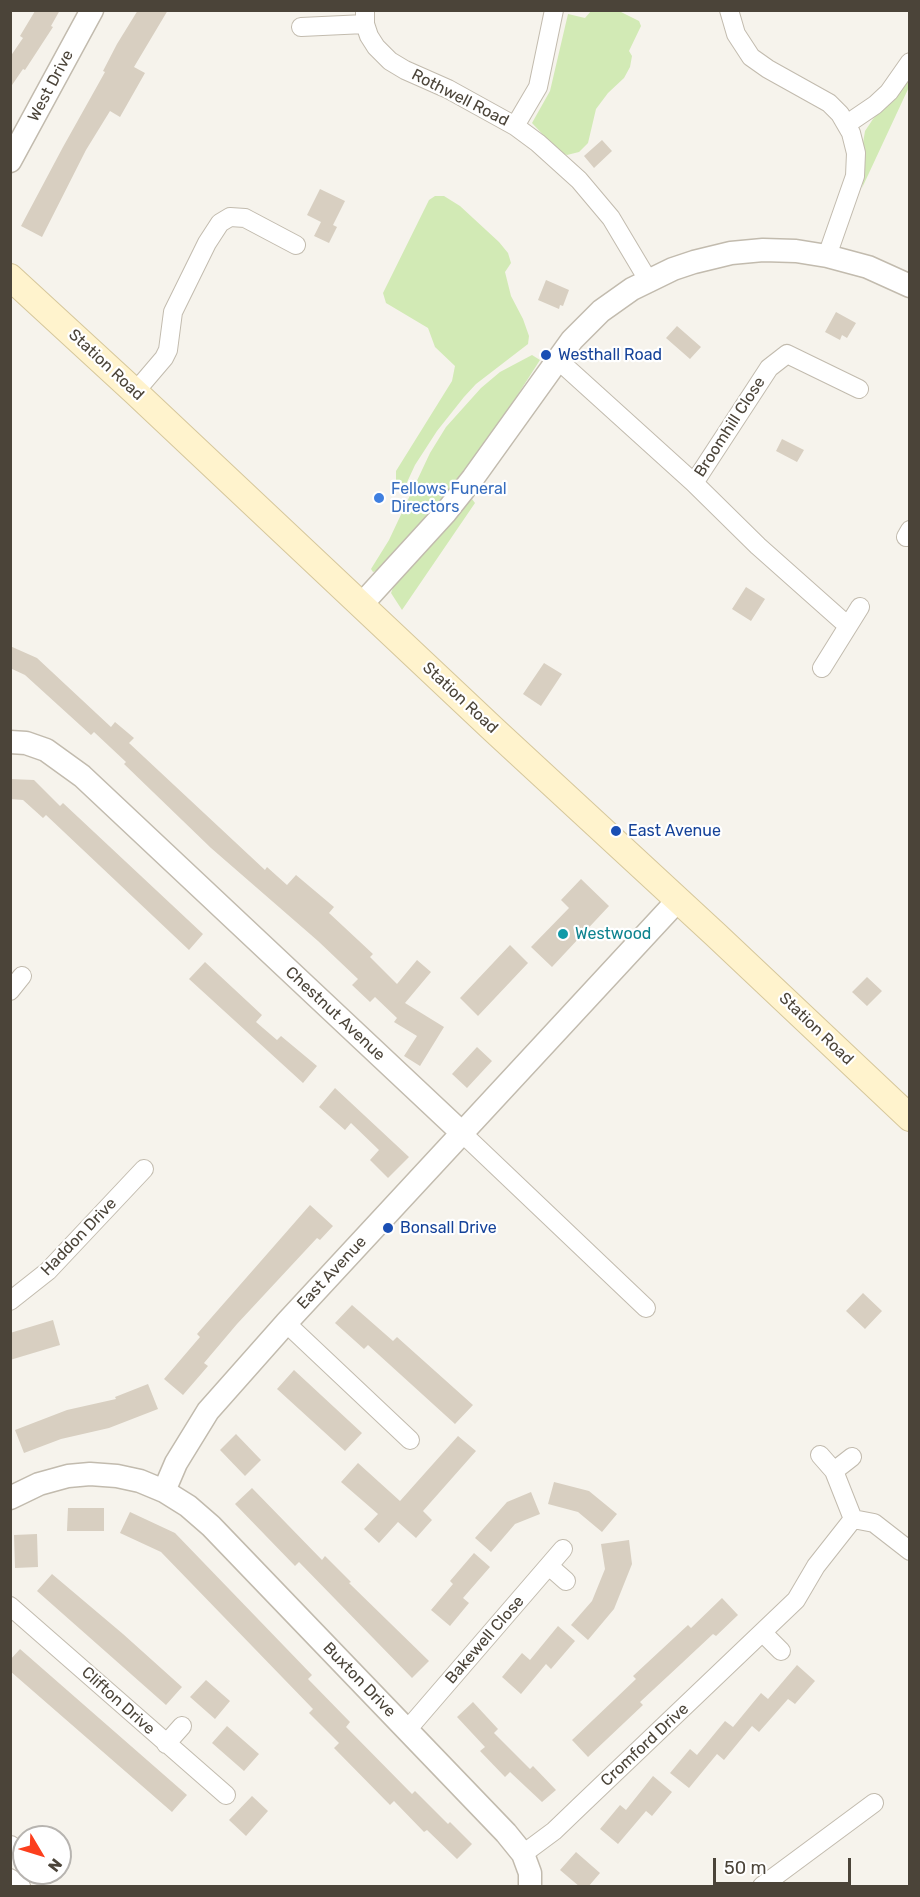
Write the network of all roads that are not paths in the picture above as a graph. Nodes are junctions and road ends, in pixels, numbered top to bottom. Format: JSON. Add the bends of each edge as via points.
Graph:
{"nodes":[{"id":1,"x":92,"y":10,"type":"edge"},
{"id":2,"x":554,"y":10,"type":"edge"},
{"id":3,"x":729,"y":10,"type":"edge"},
{"id":4,"x":365,"y":17,"type":"edge"},
{"id":5,"x":301,"y":27,"type":"dead end"},
{"id":6,"x":909,"y":62,"type":"edge"},
{"id":7,"x":847,"y":124,"type":"junction"},
{"id":8,"x":515,"y":126,"type":"junction"},
{"id":9,"x":10,"y":161,"type":"edge"},
{"id":10,"x":296,"y":245,"type":"dead end"},
{"id":11,"x":827,"y":256,"type":"junction"},
{"id":12,"x":10,"y":277,"type":"edge"},
{"id":13,"x":648,"y":280,"type":"junction"},
{"id":14,"x":909,"y":286,"type":"edge"},
{"id":15,"x":557,"y":359,"type":"junction"},
{"id":16,"x":860,"y":388,"type":"dead end"},
{"id":17,"x":135,"y":392,"type":"junction"},
{"id":18,"x":694,"y":483,"type":"junction"},
{"id":19,"x":361,"y":605,"type":"junction"},
{"id":20,"x":860,"y":608,"type":"dead end"},
{"id":21,"x":848,"y":626,"type":"junction"},
{"id":22,"x":822,"y":668,"type":"dead end"},
{"id":23,"x":10,"y":742,"type":"edge"},
{"id":24,"x":678,"y":900,"type":"junction"},
{"id":25,"x":22,"y":976,"type":"dead end"},
{"id":26,"x":10,"y":991,"type":"edge"},
{"id":27,"x":909,"y":1118,"type":"edge"},
{"id":28,"x":461,"y":1132,"type":"junction"},
{"id":29,"x":144,"y":1168,"type":"dead end"},
{"id":30,"x":10,"y":1301,"type":"edge"},
{"id":31,"x":646,"y":1308,"type":"dead end"},
{"id":32,"x":286,"y":1323,"type":"junction"},
{"id":33,"x":410,"y":1440,"type":"dead end"},
{"id":34,"x":820,"y":1455,"type":"dead end"},
{"id":35,"x":852,"y":1457,"type":"dead end"},
{"id":36,"x":834,"y":1471,"type":"junction"},
{"id":37,"x":164,"y":1491,"type":"junction"},
{"id":38,"x":10,"y":1498,"type":"edge"},
{"id":39,"x":853,"y":1519,"type":"junction"},
{"id":40,"x":563,"y":1549,"type":"dead end"},
{"id":41,"x":909,"y":1551,"type":"edge"},
{"id":42,"x":549,"y":1566,"type":"junction"},
{"id":43,"x":566,"y":1581,"type":"dead end"},
{"id":44,"x":10,"y":1606,"type":"edge"},
{"id":45,"x":763,"y":1633,"type":"junction"},
{"id":46,"x":781,"y":1651,"type":"dead end"},
{"id":47,"x":182,"y":1726,"type":"dead end"},
{"id":48,"x":407,"y":1730,"type":"junction"},
{"id":49,"x":166,"y":1744,"type":"junction"},
{"id":50,"x":226,"y":1795,"type":"dead end"},
{"id":51,"x":874,"y":1803,"type":"dead end"},
{"id":52,"x":524,"y":1854,"type":"junction"},
{"id":53,"x":10,"y":1878,"type":"edge"},
{"id":54,"x":21,"y":1887,"type":"edge"},
{"id":55,"x":530,"y":1887,"type":"edge"},
{"id":56,"x":762,"y":1887,"type":"edge"}],
"edges":[{"from":1,"to":9,"type":"street","name":"West Drive"},
{"from":2,"to":8,"type":"street","via":[[538,87]]},
{"from":3,"to":7,"type":"street","via":[[736,34],[751,57],[829,103]]},
{"from":4,"to":5,"type":"street"},
{"from":4,"to":8,"type":"street","name":"Rothwell Road","via":[[376,47],[390,60]]},
{"from":6,"to":7,"type":"street","via":[[882,98]]},
{"from":7,"to":11,"type":"street","via":[[857,163]]},
{"from":8,"to":13,"type":"street","name":"Rothwell Road","via":[[596,198]]},
{"from":10,"to":17,"type":"street","via":[[245,219],[230,217],[220,223],[173,312],[164,358]]},
{"from":11,"to":13,"type":"street","via":[[796,251],[739,252],[694,262]]},
{"from":11,"to":14,"type":"street","via":[[868,267]]},
{"from":12,"to":17,"type":"main road","name":"Station Road"},
{"from":13,"to":15,"type":"street","via":[[602,311]]},
{"from":15,"to":18,"type":"street"},
{"from":15,"to":19,"type":"street","via":[[452,503]]},
{"from":16,"to":18,"type":"street","name":"Broomhill Close","via":[[787,354],[769,368]]},
{"from":17,"to":19,"type":"main road","name":"Station Road"},
{"from":18,"to":21,"type":"street"},
{"from":19,"to":24,"type":"main road","name":"Station Road"},
{"from":20,"to":21,"type":"street"},
{"from":21,"to":22,"type":"street"},
{"from":23,"to":28,"type":"street","name":"Chestnut Avenue","via":[[46,750],[82,776]]},
{"from":24,"to":27,"type":"main road","name":"Station Road"},
{"from":24,"to":28,"type":"street","name":"East Avenue"},
{"from":25,"to":26,"type":"street"},
{"from":28,"to":31,"type":"street","name":"Chestnut Avenue"},
{"from":28,"to":32,"type":"street","name":"East Avenue"},
{"from":29,"to":30,"type":"street","name":"Haddon Drive","via":[[48,1271]]},
{"from":32,"to":33,"type":"street"},
{"from":32,"to":37,"type":"street","name":"East Avenue","via":[[208,1411]]},
{"from":34,"to":36,"type":"street"},
{"from":35,"to":36,"type":"street"},
{"from":36,"to":39,"type":"street"},
{"from":37,"to":38,"type":"street","via":[[140,1481],[90,1474],[39,1484]]},
{"from":37,"to":48,"type":"street","name":"Buxton Drive","via":[[211,1526]]},
{"from":39,"to":41,"type":"street","via":[[874,1523]]},
{"from":39,"to":45,"type":"street","name":"Cromford Drive","via":[[816,1566],[796,1600]]},
{"from":40,"to":42,"type":"street","name":"Bakewell Close"},
{"from":42,"to":43,"type":"street"},
{"from":42,"to":48,"type":"street","name":"Bakewell Close"},
{"from":44,"to":49,"type":"street","name":"Clifton Drive"},
{"from":45,"to":46,"type":"street"},
{"from":45,"to":52,"type":"street","name":"Cromford Drive","via":[[579,1808]]},
{"from":47,"to":49,"type":"street"},
{"from":48,"to":52,"type":"street","name":"Buxton Drive"},
{"from":49,"to":50,"type":"street","name":"Clifton Drive"},
{"from":51,"to":56,"type":"street"},
{"from":52,"to":55,"type":"street","name":"Buxton Drive"},
{"from":53,"to":54,"type":"street"}]}
